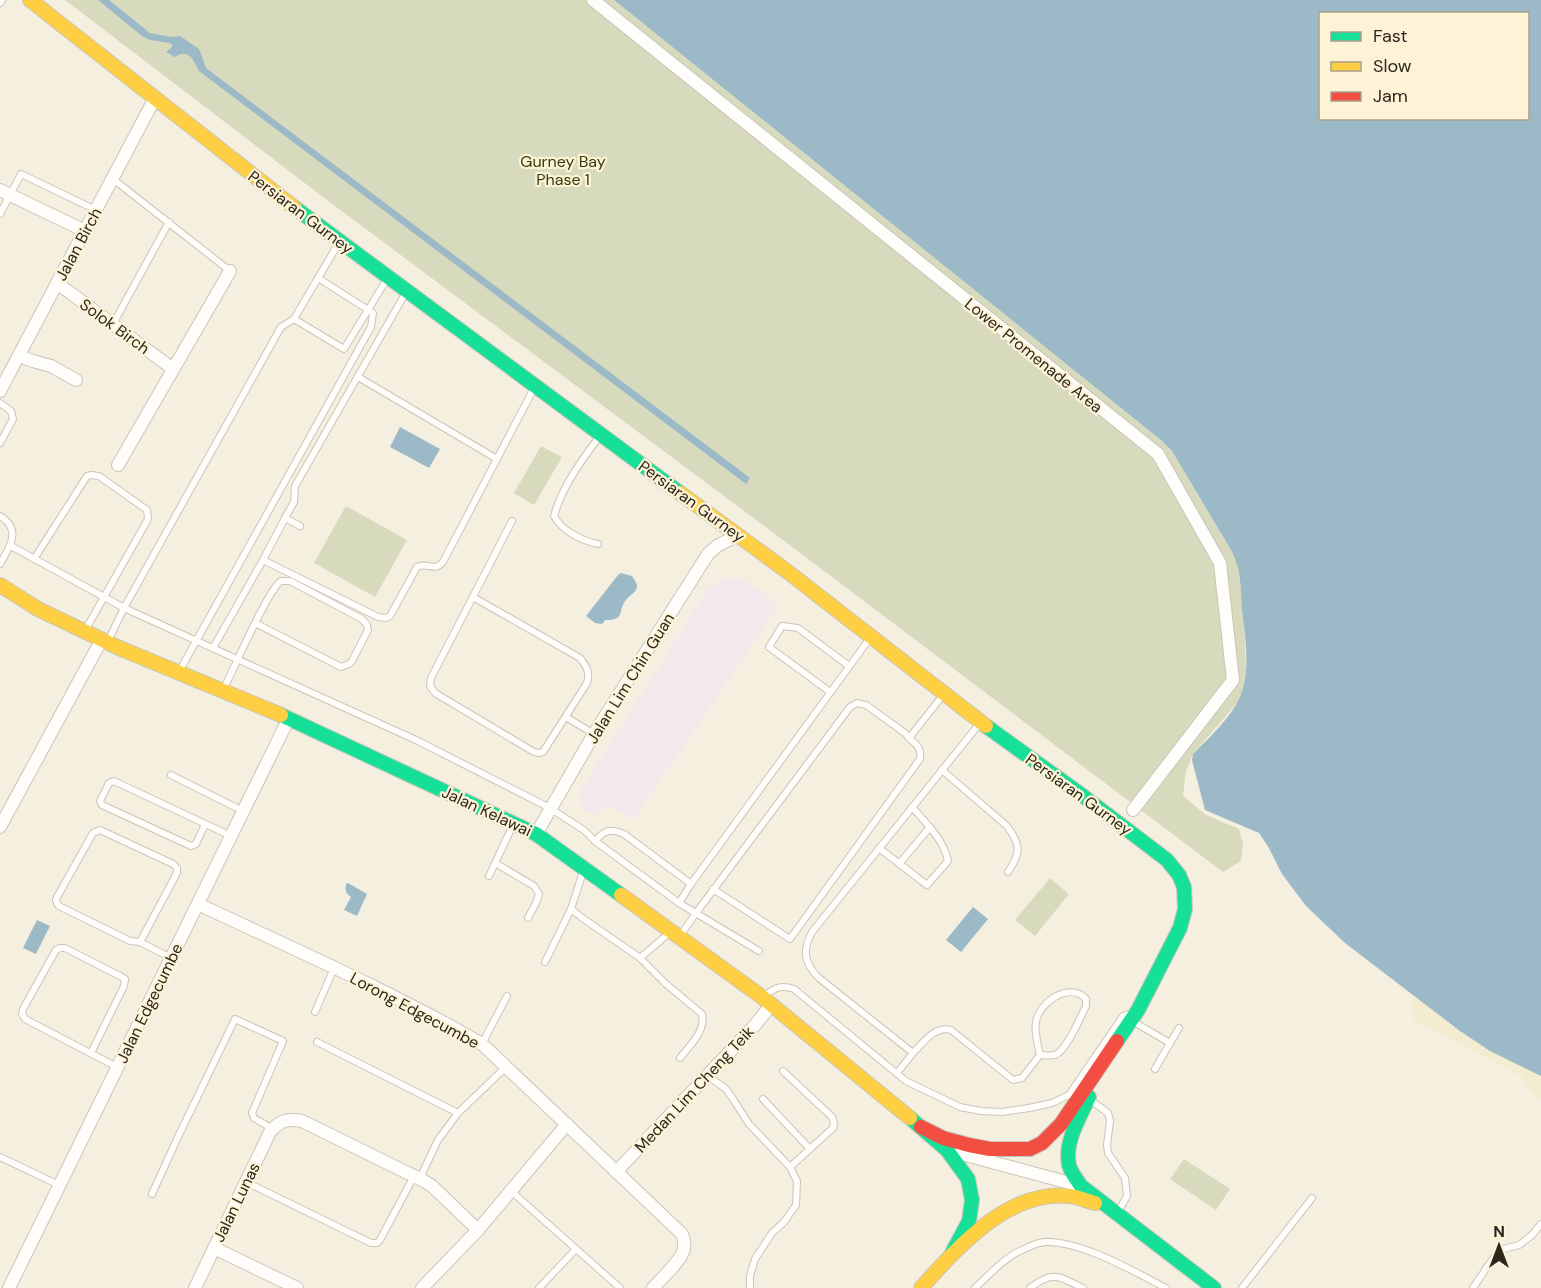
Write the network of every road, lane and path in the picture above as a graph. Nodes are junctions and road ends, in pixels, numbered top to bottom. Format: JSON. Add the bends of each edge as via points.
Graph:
{"nodes":[{"id":1,"x":30,"y":0,"type":"edge"},
{"id":2,"x":593,"y":0,"type":"edge"},
{"id":3,"x":155,"y":98,"type":"junction"},
{"id":4,"x":112,"y":179,"type":"junction"},
{"id":5,"x":5,"y":193,"type":"edge"},
{"id":6,"x":96,"y":210,"type":"junction"},
{"id":7,"x":0,"y":214,"type":"edge"},
{"id":8,"x":169,"y":222,"type":"junction"},
{"id":9,"x":85,"y":231,"type":"junction"},
{"id":10,"x":339,"y":241,"type":"junction"},
{"id":11,"x":230,"y":271,"type":"joint"},
{"id":12,"x":388,"y":277,"type":"junction"},
{"id":13,"x":318,"y":278,"type":"junction"},
{"id":14,"x":57,"y":283,"type":"junction"},
{"id":15,"x":407,"y":291,"type":"junction"},
{"id":16,"x":368,"y":310,"type":"junction"},
{"id":17,"x":294,"y":319,"type":"junction"},
{"id":18,"x":112,"y":325,"type":"junction"},
{"id":19,"x":19,"y":356,"type":"junction"},
{"id":20,"x":173,"y":369,"type":"junction"},
{"id":21,"x":358,"y":377,"type":"junction"},
{"id":22,"x":76,"y":380,"type":"dead end"},
{"id":23,"x":535,"y":387,"type":"junction"},
{"id":24,"x":0,"y":391,"type":"edge"},
{"id":25,"x":0,"y":404,"type":"edge"},
{"id":26,"x":601,"y":434,"type":"junction"},
{"id":27,"x":0,"y":443,"type":"edge"},
{"id":28,"x":497,"y":459,"type":"junction"},
{"id":29,"x":118,"y":465,"type":"dead end"},
{"id":30,"x":0,"y":516,"type":"edge"},
{"id":31,"x":285,"y":518,"type":"junction"},
{"id":32,"x":512,"y":521,"type":"dead end"},
{"id":33,"x":300,"y":526,"type":"dead end"},
{"id":34,"x":738,"y":535,"type":"junction"},
{"id":35,"x":598,"y":544,"type":"dead end"},
{"id":36,"x":11,"y":546,"type":"junction"},
{"id":37,"x":34,"y":559,"type":"junction"},
{"id":38,"x":263,"y":560,"type":"junction"},
{"id":39,"x":0,"y":564,"type":"edge"},
{"id":40,"x":400,"y":580,"type":"dead end"},
{"id":41,"x":407,"y":584,"type":"junction"},
{"id":42,"x":0,"y":585,"type":"edge"},
{"id":43,"x":103,"y":597,"type":"junction"},
{"id":44,"x":473,"y":597,"type":"junction"},
{"id":45,"x":124,"y":608,"type":"junction"},
{"id":46,"x":255,"y":623,"type":"junction"},
{"id":47,"x":85,"y":631,"type":"junction"},
{"id":48,"x":870,"y":637,"type":"junction"},
{"id":49,"x":104,"y":641,"type":"junction"},
{"id":50,"x":197,"y":641,"type":"junction"},
{"id":51,"x":213,"y":648,"type":"junction"},
{"id":52,"x":238,"y":659,"type":"junction"},
{"id":53,"x":849,"y":666,"type":"junction"},
{"id":54,"x":178,"y":673,"type":"junction"},
{"id":55,"x":223,"y":690,"type":"junction"},
{"id":56,"x":830,"y":692,"type":"junction"},
{"id":57,"x":944,"y":694,"type":"junction"},
{"id":58,"x":566,"y":717,"type":"junction"},
{"id":59,"x":289,"y":718,"type":"junction"},
{"id":60,"x":980,"y":722,"type":"junction"},
{"id":61,"x":594,"y":734,"type":"junction"},
{"id":62,"x":909,"y":738,"type":"junction"},
{"id":63,"x":942,"y":770,"type":"junction"},
{"id":64,"x":171,"y":775,"type":"dead end"},
{"id":65,"x":912,"y":807,"type":"junction"},
{"id":66,"x":550,"y":808,"type":"junction"},
{"id":67,"x":1133,"y":810,"type":"dead end"},
{"id":68,"x":244,"y":812,"type":"junction"},
{"id":69,"x":205,"y":824,"type":"junction"},
{"id":70,"x":514,"y":824,"type":"junction"},
{"id":71,"x":0,"y":827,"type":"edge"},
{"id":72,"x":930,"y":827,"type":"junction"},
{"id":73,"x":536,"y":834,"type":"junction"},
{"id":74,"x":231,"y":836,"type":"junction"},
{"id":75,"x":595,"y":841,"type":"junction"},
{"id":76,"x":879,"y":848,"type":"junction"},
{"id":77,"x":495,"y":863,"type":"junction"},
{"id":78,"x":899,"y":864,"type":"junction"},
{"id":79,"x":584,"y":869,"type":"junction"},
{"id":80,"x":1008,"y":872,"type":"dead end"},
{"id":81,"x":489,"y":876,"type":"dead end"},
{"id":82,"x":691,"y":884,"type":"junction"},
{"id":83,"x":713,"y":889,"type":"junction"},
{"id":84,"x":679,"y":903,"type":"junction"},
{"id":85,"x":198,"y":904,"type":"junction"},
{"id":86,"x":571,"y":909,"type":"junction"},
{"id":87,"x":696,"y":913,"type":"junction"},
{"id":88,"x":528,"y":918,"type":"dead end"},
{"id":89,"x":675,"y":934,"type":"junction"},
{"id":90,"x":140,"y":942,"type":"junction"},
{"id":91,"x":759,"y":951,"type":"dead end"},
{"id":92,"x":171,"y":958,"type":"junction"},
{"id":93,"x":640,"y":958,"type":"junction"},
{"id":94,"x":545,"y":962,"type":"dead end"},
{"id":95,"x":334,"y":968,"type":"junction"},
{"id":96,"x":507,"y":996,"type":"dead end"},
{"id":97,"x":766,"y":1001,"type":"junction"},
{"id":98,"x":315,"y":1012,"type":"dead end"},
{"id":99,"x":1134,"y":1015,"type":"junction"},
{"id":100,"x":1179,"y":1028,"type":"dead end"},
{"id":101,"x":317,"y":1042,"type":"dead end"},
{"id":102,"x":1170,"y":1043,"type":"junction"},
{"id":103,"x":482,"y":1044,"type":"junction"},
{"id":104,"x":91,"y":1053,"type":"junction"},
{"id":105,"x":913,"y":1053,"type":"junction"},
{"id":106,"x":1040,"y":1055,"type":"junction"},
{"id":107,"x":680,"y":1058,"type":"dead end"},
{"id":108,"x":506,"y":1066,"type":"junction"},
{"id":109,"x":118,"y":1067,"type":"junction"},
{"id":110,"x":1101,"y":1068,"type":"junction"},
{"id":111,"x":1155,"y":1069,"type":"dead end"},
{"id":112,"x":783,"y":1071,"type":"dead end"},
{"id":113,"x":897,"y":1073,"type":"junction"},
{"id":114,"x":708,"y":1076,"type":"junction"},
{"id":115,"x":764,"y":1099,"type":"dead end"},
{"id":116,"x":1089,"y":1099,"type":"junction"},
{"id":117,"x":458,"y":1113,"type":"junction"},
{"id":118,"x":567,"y":1124,"type":"junction"},
{"id":119,"x":921,"y":1127,"type":"junction"},
{"id":120,"x":273,"y":1129,"type":"junction"},
{"id":121,"x":810,"y":1149,"type":"junction"},
{"id":122,"x":947,"y":1150,"type":"junction"},
{"id":123,"x":0,"y":1157,"type":"edge"},
{"id":124,"x":790,"y":1167,"type":"junction"},
{"id":125,"x":616,"y":1172,"type":"junction"},
{"id":126,"x":417,"y":1178,"type":"junction"},
{"id":127,"x":246,"y":1182,"type":"junction"},
{"id":128,"x":60,"y":1186,"type":"junction"},
{"id":129,"x":1081,"y":1186,"type":"junction"},
{"id":130,"x":511,"y":1191,"type":"junction"},
{"id":131,"x":152,"y":1194,"type":"dead end"},
{"id":132,"x":1312,"y":1198,"type":"dead end"},
{"id":133,"x":1115,"y":1212,"type":"junction"},
{"id":134,"x":1541,"y":1224,"type":"edge"},
{"id":135,"x":478,"y":1230,"type":"junction"},
{"id":136,"x":214,"y":1248,"type":"junction"},
{"id":137,"x":576,"y":1249,"type":"junction"},
{"id":138,"x":952,"y":1253,"type":"junction"},
{"id":139,"x":1207,"y":1286,"type":"edge"},
{"id":140,"x":9,"y":1288,"type":"edge"},
{"id":141,"x":195,"y":1288,"type":"edge"},
{"id":142,"x":297,"y":1288,"type":"edge"},
{"id":143,"x":422,"y":1288,"type":"edge"},
{"id":144,"x":539,"y":1288,"type":"edge"},
{"id":145,"x":620,"y":1288,"type":"edge"},
{"id":146,"x":653,"y":1288,"type":"edge"},
{"id":147,"x":750,"y":1288,"type":"edge"},
{"id":148,"x":921,"y":1288,"type":"edge"},
{"id":149,"x":975,"y":1288,"type":"edge"},
{"id":150,"x":1030,"y":1288,"type":"edge"},
{"id":151,"x":1083,"y":1288,"type":"edge"},
{"id":152,"x":1166,"y":1288,"type":"edge"},
{"id":153,"x":1242,"y":1288,"type":"edge"},
{"id":154,"x":1473,"y":1288,"type":"edge"}],
"edges":[{"from":1,"to":3,"type":"main road","name":"Persiaran Gurney"},
{"from":2,"to":67,"type":"street","name":"Lower Promenade Area","via":[[1158,454],[1220,563],[1233,680]]},
{"from":3,"to":4,"type":"street","name":"Jalan Birch"},
{"from":3,"to":10,"type":"main road","name":"Persiaran Gurney"},
{"from":4,"to":6,"type":"street","name":"Jalan Birch"},
{"from":4,"to":8,"type":"lane"},
{"from":5,"to":6,"type":"lane","via":[[21,174]]},
{"from":5,"to":7,"type":"lane"},
{"from":5,"to":9,"type":"street"},
{"from":6,"to":9,"type":"street","name":"Jalan Birch"},
{"from":8,"to":11,"type":"lane"},
{"from":8,"to":18,"type":"lane"},
{"from":9,"to":14,"type":"street","name":"Jalan Birch"},
{"from":10,"to":12,"type":"main road","name":"Persiaran Gurney"},
{"from":10,"to":13,"type":"lane"},
{"from":11,"to":20,"type":"street"},
{"from":12,"to":15,"type":"main road","name":"Persiaran Gurney"},
{"from":12,"to":16,"type":"lane"},
{"from":13,"to":16,"type":"lane"},
{"from":13,"to":17,"type":"lane"},
{"from":14,"to":18,"type":"street","name":"Solok Birch"},
{"from":14,"to":19,"type":"street","name":"Jalan Birch"},
{"from":15,"to":21,"type":"lane"},
{"from":15,"to":23,"type":"main road","name":"Persiaran Gurney"},
{"from":16,"to":17,"type":"lane","via":[[344,349]]},
{"from":16,"to":50,"type":"lane","via":[[373,314],[371,327]]},
{"from":17,"to":45,"type":"lane","via":[[281,327]]},
{"from":18,"to":20,"type":"street","name":"Solok Birch"},
{"from":19,"to":22,"type":"street","via":[[51,366]]},
{"from":19,"to":24,"type":"street","name":"Jalan Birch"},
{"from":20,"to":29,"type":"street"},
{"from":21,"to":28,"type":"lane"},
{"from":21,"to":31,"type":"lane","via":[[295,486],[294,502]]},
{"from":23,"to":26,"type":"main road","name":"Persiaran Gurney"},
{"from":23,"to":28,"type":"lane"},
{"from":25,"to":27,"type":"lane","via":[[11,411],[13,419]]},
{"from":26,"to":34,"type":"main road","name":"Persiaran Gurney"},
{"from":26,"to":35,"type":"lane","via":[[566,488],[554,516],[558,524]]},
{"from":28,"to":41,"type":"lane","via":[[443,562],[436,567],[417,567]]},
{"from":30,"to":36,"type":"lane","via":[[12,527]]},
{"from":31,"to":33,"type":"lane"},
{"from":31,"to":38,"type":"lane"},
{"from":32,"to":44,"type":"lane"},
{"from":34,"to":48,"type":"main road","name":"Persiaran Gurney"},
{"from":34,"to":61,"type":"street","name":"Jalan Lim Chin Guan","via":[[708,554]]},
{"from":36,"to":37,"type":"lane"},
{"from":36,"to":39,"type":"lane"},
{"from":37,"to":43,"type":"lane"},
{"from":37,"to":43,"type":"lane","via":[[84,480],[91,475],[99,476],[144,507],[148,518]]},
{"from":38,"to":41,"type":"lane","via":[[382,618],[393,613]]},
{"from":38,"to":51,"type":"lane"},
{"from":40,"to":41,"type":"lane"},
{"from":42,"to":47,"type":"main road","name":"Jalan Kelawai","via":[[38,609]]},
{"from":43,"to":45,"type":"lane"},
{"from":43,"to":47,"type":"lane"},
{"from":44,"to":58,"type":"lane","via":[[580,658],[587,667],[587,683]]},
{"from":44,"to":58,"type":"lane","via":[[431,678],[432,690],[538,753],[543,752]]},
{"from":45,"to":49,"type":"lane"},
{"from":45,"to":50,"type":"lane"},
{"from":46,"to":46,"type":"lane","via":[[341,667],[352,661],[368,630],[362,619],[285,580],[275,586]]},
{"from":46,"to":52,"type":"lane"},
{"from":47,"to":49,"type":"main road","name":"Jalan Kelawai"},
{"from":48,"to":53,"type":"lane"},
{"from":48,"to":57,"type":"main road","name":"Persiaran Gurney"},
{"from":49,"to":54,"type":"main road","name":"Jalan Kelawai"},
{"from":49,"to":71,"type":"street"},
{"from":50,"to":51,"type":"lane"},
{"from":50,"to":54,"type":"lane"},
{"from":51,"to":52,"type":"lane"},
{"from":52,"to":55,"type":"lane"},
{"from":52,"to":66,"type":"lane","via":[[416,740]]},
{"from":53,"to":56,"type":"lane"},
{"from":53,"to":56,"type":"lane","via":[[798,628],[782,626],[769,647]]},
{"from":54,"to":55,"type":"main road","name":"Jalan Kelawai"},
{"from":55,"to":59,"type":"main road","name":"Jalan Kelawai"},
{"from":56,"to":82,"type":"lane"},
{"from":57,"to":60,"type":"main road","name":"Persiaran Gurney"},
{"from":57,"to":62,"type":"lane"},
{"from":58,"to":61,"type":"lane"},
{"from":59,"to":68,"type":"street","name":"Jalan Edgecumbe"},
{"from":59,"to":70,"type":"main road","name":"Jalan Kelawai"},
{"from":60,"to":63,"type":"lane"},
{"from":60,"to":99,"type":"main road","name":"Persiaran Gurney","via":[[1154,849],[1179,875],[1186,899],[1180,928]]},
{"from":61,"to":66,"type":"street","name":"Jalan Lim Chin Guan"},
{"from":62,"to":83,"type":"lane","via":[[866,705],[854,704]]},
{"from":62,"to":83,"type":"lane","via":[[919,747],[920,759],[790,939]]},
{"from":63,"to":65,"type":"lane"},
{"from":63,"to":80,"type":"lane","via":[[1015,836],[1019,847]]},
{"from":64,"to":68,"type":"lane"},
{"from":65,"to":72,"type":"lane"},
{"from":65,"to":76,"type":"lane"},
{"from":66,"to":73,"type":"street","name":"Jalan Lim Chin Guan"},
{"from":66,"to":75,"type":"lane"},
{"from":68,"to":74,"type":"street","name":"Jalan Edgecumbe"},
{"from":69,"to":69,"type":"lane","via":[[114,781],[100,801],[191,846]]},
{"from":69,"to":74,"type":"lane"},
{"from":70,"to":73,"type":"main road","name":"Jalan Kelawai"},
{"from":70,"to":77,"type":"lane"},
{"from":72,"to":78,"type":"lane"},
{"from":72,"to":78,"type":"lane","via":[[948,861],[927,885]]},
{"from":73,"to":79,"type":"main road","name":"Jalan Kelawai"},
{"from":74,"to":85,"type":"street","name":"Jalan Edgecumbe"},
{"from":75,"to":82,"type":"lane","via":[[608,831],[624,834]]},
{"from":75,"to":84,"type":"lane"},
{"from":76,"to":78,"type":"lane"},
{"from":76,"to":105,"type":"lane","via":[[812,932],[805,951],[811,970],[819,978]]},
{"from":77,"to":81,"type":"lane"},
{"from":77,"to":88,"type":"lane","via":[[534,885],[539,894]]},
{"from":79,"to":86,"type":"lane"},
{"from":79,"to":89,"type":"main road","name":"Jalan Kelawai"},
{"from":82,"to":84,"type":"lane"},
{"from":83,"to":87,"type":"lane"},
{"from":84,"to":87,"type":"lane"},
{"from":85,"to":92,"type":"street","name":"Jalan Edgecumbe"},
{"from":85,"to":95,"type":"street","name":"Lorong Edgecumbe"},
{"from":86,"to":93,"type":"lane"},
{"from":86,"to":94,"type":"lane"},
{"from":87,"to":89,"type":"lane"},
{"from":87,"to":91,"type":"lane"},
{"from":89,"to":93,"type":"lane"},
{"from":89,"to":97,"type":"main road","name":"Jalan Kelawai"},
{"from":90,"to":90,"type":"lane","via":[[130,941],[57,903],[96,831],[177,868]]},
{"from":90,"to":92,"type":"lane"},
{"from":92,"to":109,"type":"street","name":"Jalan Edgecumbe"},
{"from":93,"to":107,"type":"lane","via":[[702,1014],[702,1029]]},
{"from":95,"to":98,"type":"lane"},
{"from":95,"to":103,"type":"street","name":"Lorong Edgecumbe"},
{"from":96,"to":103,"type":"lane"},
{"from":97,"to":113,"type":"lane","via":[[780,987],[794,989]]},
{"from":97,"to":114,"type":"street","name":"Medan Lim Cheng Teik","via":[[755,1025]]},
{"from":97,"to":119,"type":"main road","name":"Jalan Kelawai"},
{"from":99,"to":102,"type":"lane"},
{"from":99,"to":110,"type":"main road","name":"Persiaran Gurney"},
{"from":99,"to":113,"type":"lane","via":[[1123,1016],[1069,1095],[1052,1103],[1002,1112],[960,1107]]},
{"from":100,"to":102,"type":"lane"},
{"from":101,"to":117,"type":"lane"},
{"from":102,"to":111,"type":"lane"},
{"from":103,"to":108,"type":"street","name":"Lorong Edgecumbe"},
{"from":104,"to":104,"type":"lane","via":[[22,1014],[60,948],[125,980]]},
{"from":104,"to":109,"type":"lane"},
{"from":105,"to":106,"type":"lane","via":[[933,1032],[945,1028],[1013,1080],[1022,1078]]},
{"from":105,"to":113,"type":"lane"},
{"from":106,"to":106,"type":"lane","via":[[1051,1056],[1064,1047],[1086,1006],[1082,995],[1065,993],[1052,998],[1041,1010],[1036,1021]]},
{"from":108,"to":117,"type":"lane"},
{"from":108,"to":118,"type":"street","name":"Lorong Edgecumbe"},
{"from":109,"to":128,"type":"street","name":"Jalan Edgecumbe"},
{"from":110,"to":116,"type":"main road"},
{"from":110,"to":119,"type":"main road","name":"Jalan Kelawai","via":[[1061,1124],[1030,1149],[969,1145]]},
{"from":112,"to":121,"type":"lane","via":[[832,1117],[833,1128]]},
{"from":114,"to":124,"type":"lane","via":[[726,1089],[749,1124]]},
{"from":114,"to":125,"type":"street","name":"Medan Lim Cheng Teik"},
{"from":115,"to":121,"type":"lane"},
{"from":116,"to":129,"type":"main road","via":[[1068,1153],[1069,1166]]},
{"from":116,"to":133,"type":"lane","via":[[1107,1113],[1107,1153],[1125,1178],[1127,1196]]},
{"from":117,"to":126,"type":"lane"},
{"from":118,"to":125,"type":"street","name":"Lorong Edgecumbe"},
{"from":118,"to":130,"type":"street"},
{"from":119,"to":122,"type":"main road","name":"Jalan Kelawai"},
{"from":120,"to":126,"type":"street","name":"Jalan Lunas","via":[[283,1121],[302,1121]]},
{"from":120,"to":127,"type":"street","name":"Jalan Lunas"},
{"from":120,"to":131,"type":"lane","via":[[252,1113],[283,1041],[235,1019]]},
{"from":121,"to":124,"type":"lane"},
{"from":122,"to":129,"type":"street"},
{"from":122,"to":138,"type":"main road","name":"Jalan Kelawai","via":[[968,1179],[972,1200],[969,1221]]},
{"from":123,"to":128,"type":"lane"},
{"from":124,"to":147,"type":"lane","via":[[797,1181],[796,1205],[755,1259]]},
{"from":125,"to":146,"type":"street","name":"Lorong Edgecumbe","via":[[685,1241],[679,1258]]},
{"from":126,"to":127,"type":"lane","via":[[377,1243]]},
{"from":126,"to":135,"type":"street","via":[[432,1186]]},
{"from":127,"to":136,"type":"street","name":"Jalan Lunas"},
{"from":128,"to":140,"type":"street","name":"Jalan Edgecumbe"},
{"from":129,"to":133,"type":"main road"},
{"from":130,"to":135,"type":"street"},
{"from":130,"to":137,"type":"lane"},
{"from":132,"to":153,"type":"lane"},
{"from":133,"to":138,"type":"main road","via":[[1070,1194],[1040,1197],[1005,1210]]},
{"from":133,"to":139,"type":"main road"},
{"from":134,"to":154,"type":"lane","via":[[1520,1245],[1504,1249],[1494,1257]]},
{"from":135,"to":143,"type":"street"},
{"from":136,"to":141,"type":"street","name":"Jalan Lunas"},
{"from":136,"to":142,"type":"street"},
{"from":137,"to":144,"type":"lane"},
{"from":137,"to":145,"type":"lane"},
{"from":138,"to":148,"type":"main road"},
{"from":149,"to":152,"type":"lane","via":[[1020,1250],[1043,1242],[1068,1244],[1094,1253]]},
{"from":150,"to":151,"type":"lane","via":[[1044,1278],[1060,1277]]}]}
